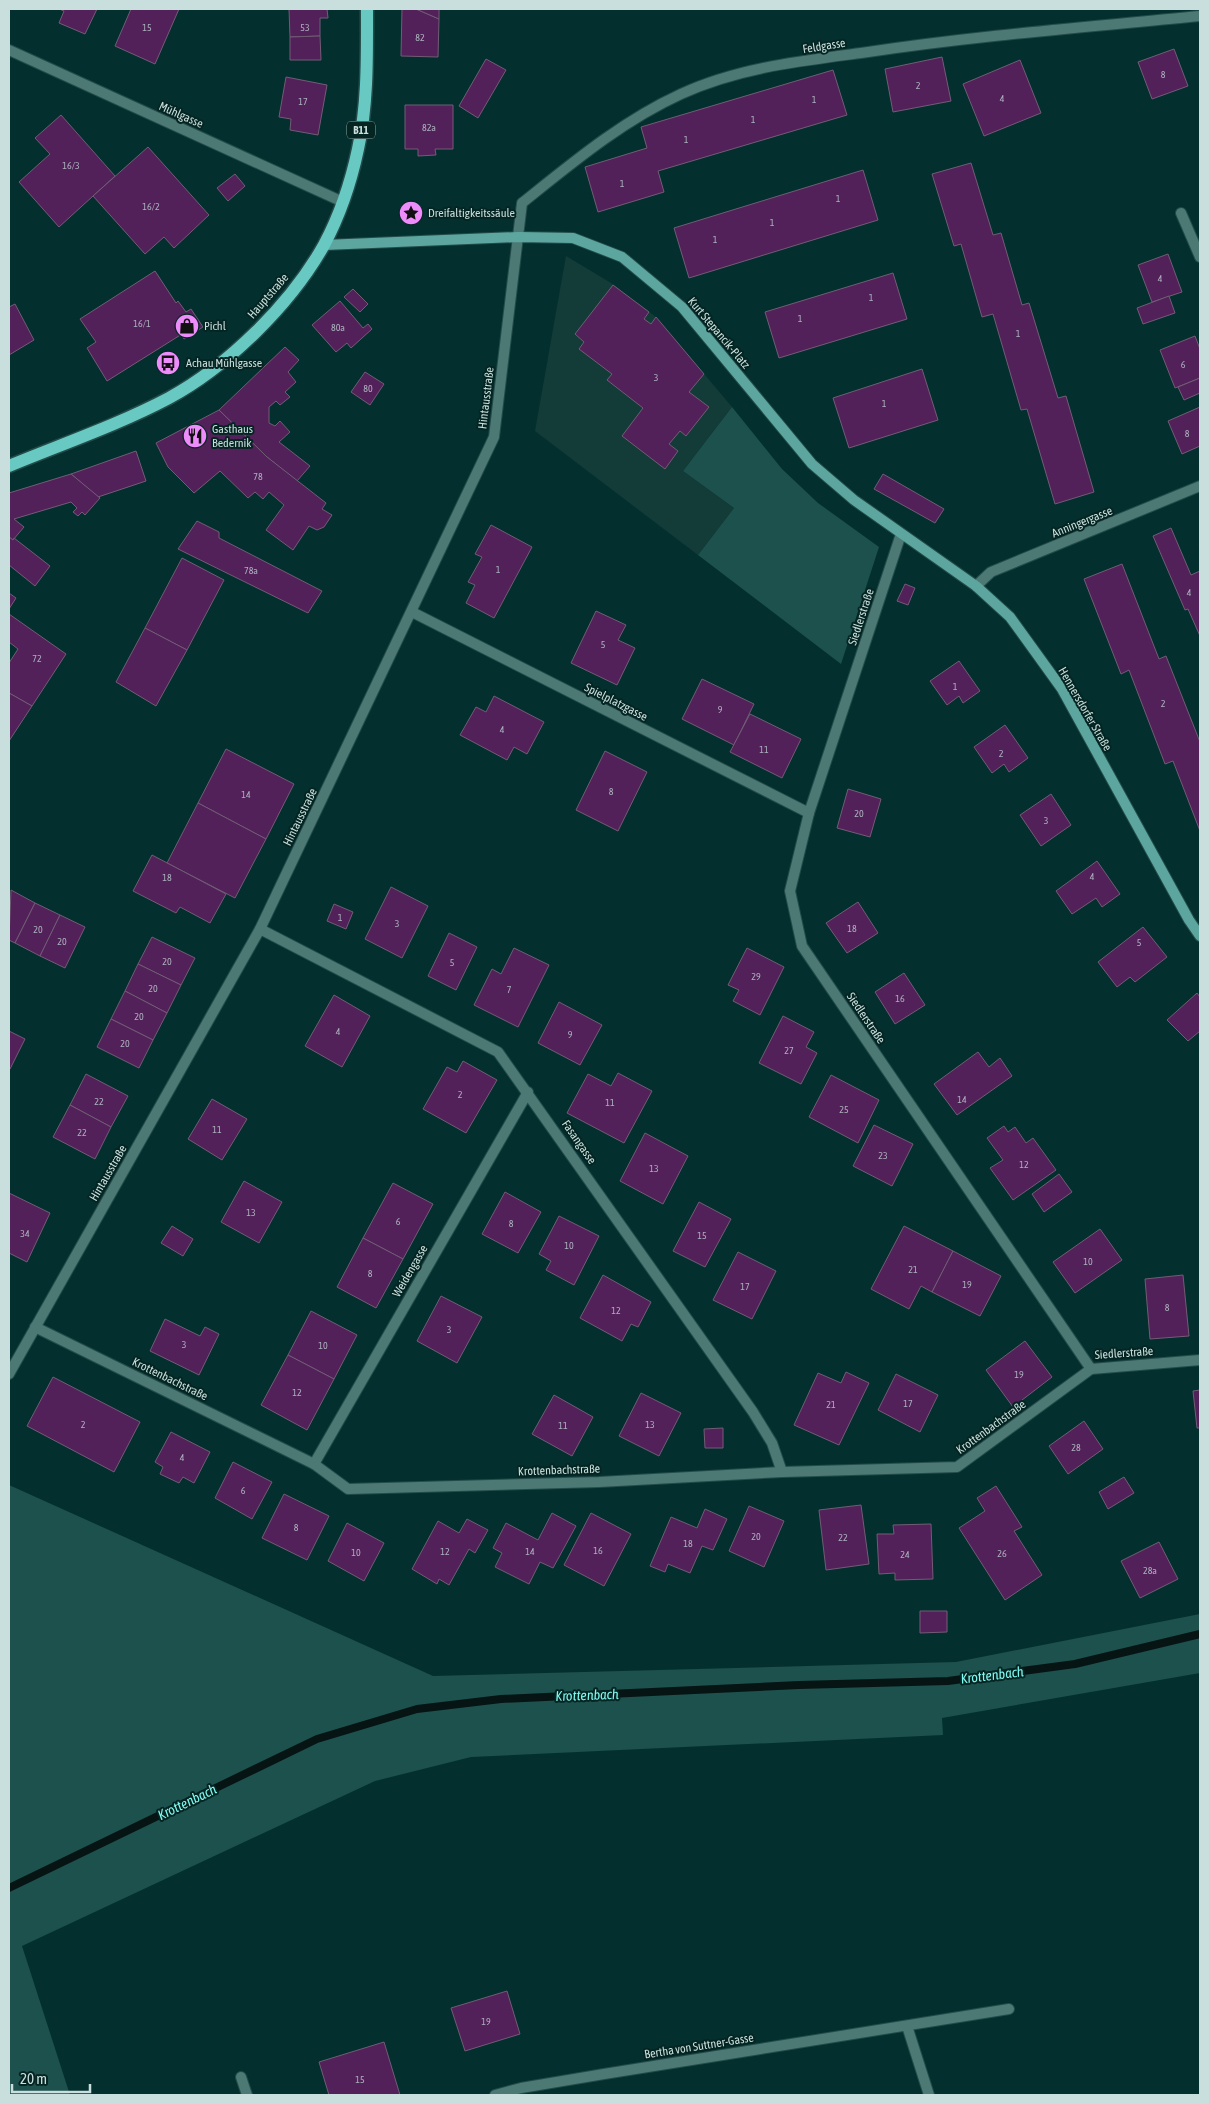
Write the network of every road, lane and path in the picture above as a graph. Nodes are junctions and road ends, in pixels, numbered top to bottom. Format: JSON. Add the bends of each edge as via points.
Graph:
{"nodes":[{"id":1,"x":367,"y":9,"type":"edge"},
{"id":2,"x":1200,"y":16,"type":"edge"},
{"id":3,"x":9,"y":50,"type":"edge"},
{"id":4,"x":343,"y":202,"type":"junction"},
{"id":5,"x":1181,"y":213,"type":"dead end"},
{"id":6,"x":520,"y":237,"type":"junction"},
{"id":7,"x":324,"y":245,"type":"junction"},
{"id":8,"x":1200,"y":257,"type":"edge"},
{"id":9,"x":9,"y":466,"type":"edge"},
{"id":10,"x":1200,"y":486,"type":"edge"},
{"id":11,"x":901,"y":534,"type":"junction"},
{"id":12,"x":976,"y":586,"type":"junction"},
{"id":13,"x":412,"y":612,"type":"junction"},
{"id":14,"x":809,"y":813,"type":"junction"},
{"id":15,"x":260,"y":929,"type":"junction"},
{"id":16,"x":1200,"y":936,"type":"edge"},
{"id":17,"x":528,"y":1092,"type":"junction"},
{"id":18,"x":35,"y":1327,"type":"junction"},
{"id":19,"x":1200,"y":1360,"type":"edge"},
{"id":20,"x":1091,"y":1369,"type":"junction"},
{"id":21,"x":9,"y":1374,"type":"edge"},
{"id":22,"x":314,"y":1464,"type":"junction"},
{"id":23,"x":782,"y":1472,"type":"junction"},
{"id":24,"x":1009,"y":2009,"type":"dead end"},
{"id":25,"x":907,"y":2026,"type":"junction"},
{"id":26,"x":241,"y":2077,"type":"dead end"},
{"id":27,"x":248,"y":2095,"type":"edge"},
{"id":28,"x":495,"y":2095,"type":"edge"},
{"id":29,"x":929,"y":2095,"type":"edge"}],
"edges":[{"from":1,"to":4,"type":"main road","name":"Hauptstraße","number":"B11","via":[[361,128]]},
{"from":2,"to":6,"type":"street","name":"Feldgasse","via":[[931,42],[780,65],[713,82],[651,110],[612,134],[522,203]]},
{"from":3,"to":4,"type":"street","name":"Mühlgasse"},
{"from":4,"to":7,"type":"main road","name":"Hauptstraße","number":"B11"},
{"from":5,"to":8,"type":"street"},
{"from":6,"to":7,"type":"street","name":"Kurt Stepancik-Platz"},
{"from":6,"to":11,"type":"street","name":"Kurt Stepancik-Platz","via":[[573,238],[622,257],[682,307],[812,464]]},
{"from":6,"to":13,"type":"street","name":"Hintausstraße","via":[[494,437]]},
{"from":7,"to":9,"type":"main road","name":"Hauptstraße","number":"B11","via":[[290,293],[262,325],[184,388],[131,417]]},
{"from":10,"to":12,"type":"street","name":"Anningergasse","via":[[991,572]]},
{"from":11,"to":12,"type":"street","name":"Hennersdorfer Straße"},
{"from":11,"to":14,"type":"street","name":"Siedlerstraße"},
{"from":12,"to":16,"type":"street","name":"Hennersdorfer Straße","via":[[1010,617],[1062,689]]},
{"from":13,"to":14,"type":"street","name":"Spielplatzgasse"},
{"from":13,"to":15,"type":"street","name":"Hintausstraße"},
{"from":14,"to":20,"type":"street","name":"Siedlerstraße","via":[[790,892],[802,946]]},
{"from":15,"to":17,"type":"street","name":"Fasangasse","via":[[498,1052]]},
{"from":15,"to":18,"type":"street","name":"Hintausstraße"},
{"from":17,"to":22,"type":"street","name":"Weidengasse"},
{"from":17,"to":23,"type":"street","name":"Fasangasse","via":[[753,1412],[772,1443]]},
{"from":18,"to":21,"type":"street","name":"Hintausstraße"},
{"from":18,"to":22,"type":"street","name":"Krottenbachstraße"},
{"from":19,"to":20,"type":"street","name":"Siedlerstraße"},
{"from":20,"to":23,"type":"street","name":"Krottenbachstraße","via":[[957,1467]]},
{"from":22,"to":23,"type":"street","name":"Krottenbachstraße","via":[[348,1489],[599,1482]]},
{"from":24,"to":25,"type":"street","name":"Bertha von Suttner-Gasse"},
{"from":25,"to":28,"type":"street","name":"Bertha von Suttner-Gasse","via":[[595,2075]]},
{"from":25,"to":29,"type":"street"},
{"from":26,"to":27,"type":"street"}]}
